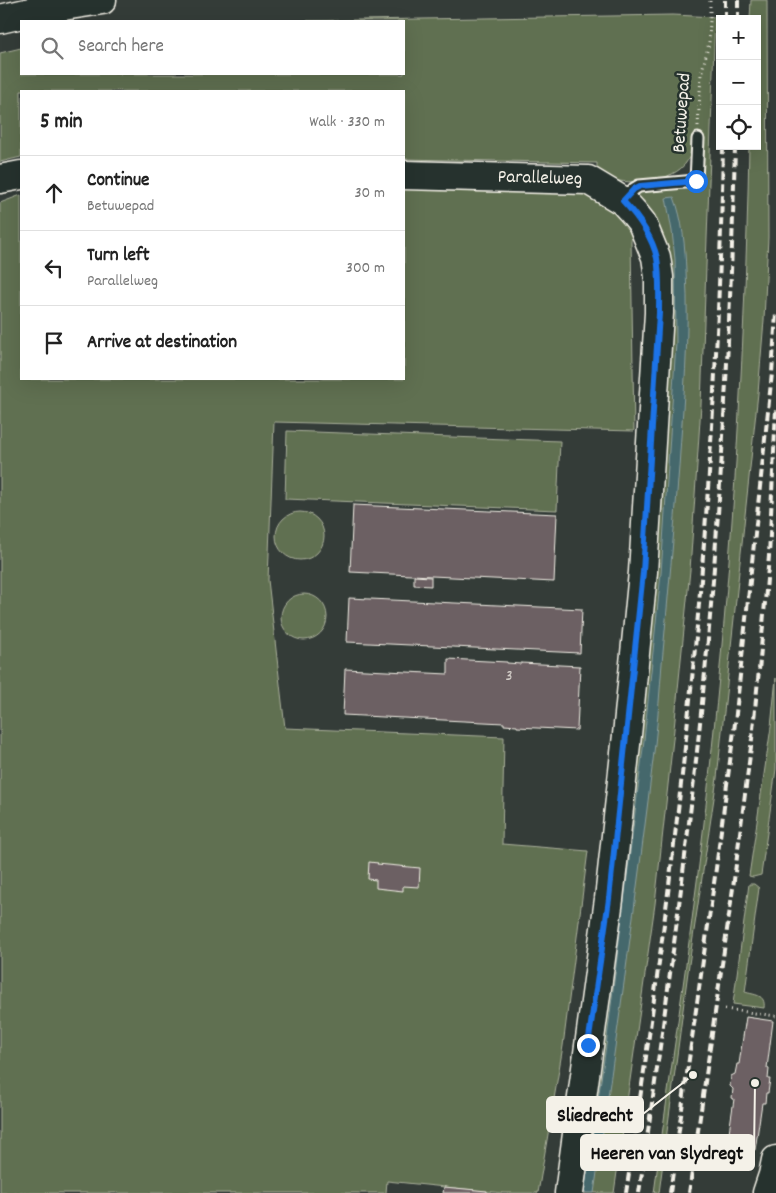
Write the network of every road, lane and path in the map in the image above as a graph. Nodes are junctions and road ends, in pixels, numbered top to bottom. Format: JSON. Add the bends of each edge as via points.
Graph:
{"nodes":[{"id":1,"x":102,"y":0,"type":"edge"},
{"id":2,"x":710,"y":0,"type":"edge"},
{"id":3,"x":0,"y":19,"type":"edge"},
{"id":4,"x":698,"y":139,"type":"joint"},
{"id":5,"x":20,"y":175,"type":"edge"},
{"id":6,"x":405,"y":175,"type":"edge"},
{"id":7,"x":0,"y":179,"type":"edge"},
{"id":8,"x":623,"y":201,"type":"junction"},
{"id":9,"x":766,"y":1008,"type":"dead end"},
{"id":10,"x":725,"y":1009,"type":"dead end"},
{"id":11,"x":766,"y":1014,"type":"junction"},
{"id":12,"x":776,"y":1016,"type":"edge"},
{"id":13,"x":776,"y":1160,"type":"edge"},
{"id":14,"x":569,"y":1193,"type":"edge"},
{"id":15,"x":767,"y":1193,"type":"edge"}],
"edges":[{"from":1,"to":3,"type":"street"},
{"from":2,"to":4,"type":"path","name":"Betuwepad","via":[[709,43],[700,83]]},
{"from":4,"to":8,"type":"lane","name":"Betuwepad","via":[[696,181],[640,186]]},
{"from":5,"to":7,"type":"street"},
{"from":6,"to":8,"type":"street","name":"Parallelweg","via":[[588,180]]},
{"from":8,"to":14,"type":"street","name":"Parallelweg","via":[[642,224],[656,257],[659,313],[643,572],[609,899]]},
{"from":9,"to":11,"type":"path"},
{"from":10,"to":11,"type":"path"},
{"from":11,"to":12,"type":"path"},
{"from":13,"to":15,"type":"street"}]}
